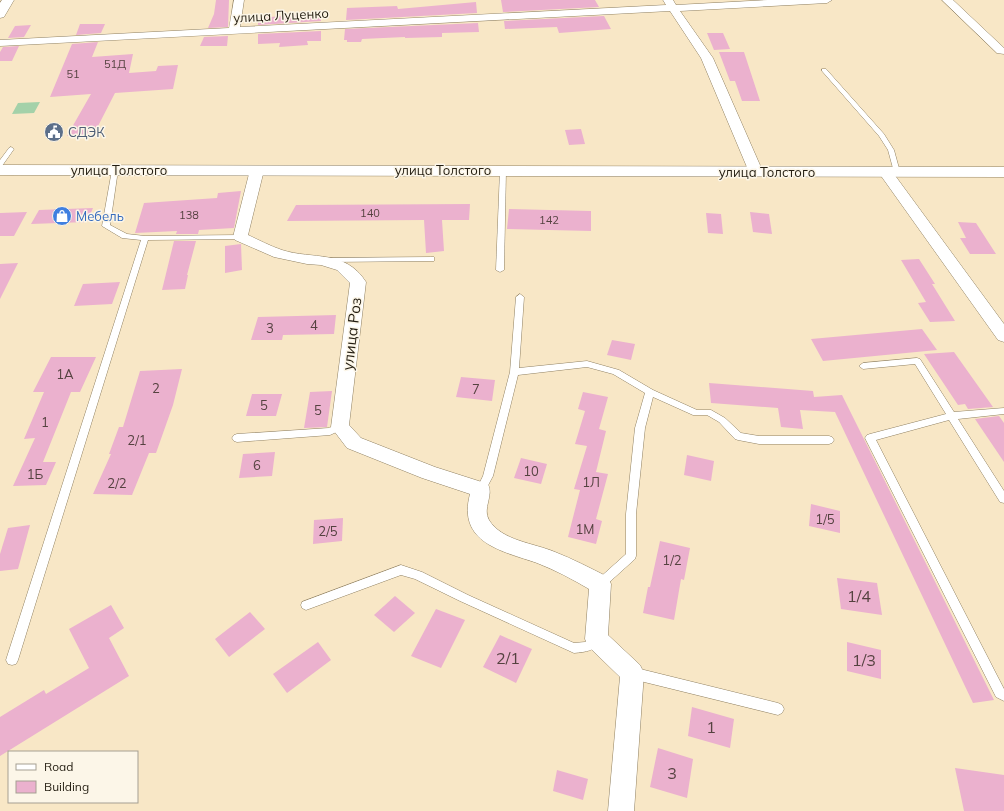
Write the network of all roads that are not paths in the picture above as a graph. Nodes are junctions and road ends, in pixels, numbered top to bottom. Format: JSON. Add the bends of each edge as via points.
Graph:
{"nodes":[{"id":1,"x":8,"y":0,"type":"edge"},
{"id":2,"x":239,"y":0,"type":"edge"},
{"id":3,"x":827,"y":0,"type":"edge"},
{"id":4,"x":946,"y":0,"type":"edge"},
{"id":5,"x":671,"y":3,"type":"edge"},
{"id":6,"x":0,"y":14,"type":"edge"},
{"id":7,"x":234,"y":31,"type":"junction"},
{"id":8,"x":0,"y":43,"type":"edge"},
{"id":9,"x":1004,"y":51,"type":"edge"},
{"id":10,"x":824,"y":70,"type":"dead end"},
{"id":11,"x":11,"y":149,"type":"dead end"},
{"id":12,"x":0,"y":165,"type":"edge"},
{"id":13,"x":0,"y":170,"type":"edge"},
{"id":14,"x":115,"y":170,"type":"junction"},
{"id":15,"x":257,"y":170,"type":"junction"},
{"id":16,"x":503,"y":170,"type":"junction"},
{"id":17,"x":756,"y":172,"type":"junction"},
{"id":18,"x":1004,"y":172,"type":"edge"},
{"id":19,"x":891,"y":173,"type":"junction"},
{"id":20,"x":240,"y":237,"type":"junction"},
{"id":21,"x":145,"y":238,"type":"junction"},
{"id":22,"x":431,"y":259,"type":"dead end"},
{"id":23,"x":323,"y":260,"type":"junction"},
{"id":24,"x":500,"y":270,"type":"dead end"},
{"id":25,"x":520,"y":297,"type":"dead end"},
{"id":26,"x":1004,"y":336,"type":"edge"},
{"id":27,"x":863,"y":366,"type":"dead end"},
{"id":28,"x":514,"y":372,"type":"junction"},
{"id":29,"x":650,"y":392,"type":"junction"},
{"id":30,"x":1004,"y":411,"type":"edge"},
{"id":31,"x":951,"y":416,"type":"junction"},
{"id":32,"x":340,"y":427,"type":"junction"},
{"id":33,"x":237,"y":438,"type":"dead end"},
{"id":34,"x":829,"y":440,"type":"dead end"},
{"id":35,"x":481,"y":490,"type":"junction"},
{"id":36,"x":1004,"y":499,"type":"edge"},
{"id":37,"x":600,"y":584,"type":"junction"},
{"id":38,"x":306,"y":605,"type":"dead end"},
{"id":39,"x":596,"y":639,"type":"junction"},
{"id":40,"x":12,"y":660,"type":"dead end"},
{"id":41,"x":632,"y":673,"type":"junction"},
{"id":42,"x":1004,"y":695,"type":"edge"},
{"id":43,"x":778,"y":709,"type":"dead end"},
{"id":44,"x":620,"y":811,"type":"edge"}],
"edges":[{"from":1,"to":6,"type":"main road"},
{"from":2,"to":7,"type":"street"},
{"from":3,"to":5,"type":"street","name":"улица Луценко"},
{"from":4,"to":9,"type":"street"},
{"from":5,"to":7,"type":"street","name":"улица Луценко"},
{"from":5,"to":17,"type":"street","via":[[707,58]]},
{"from":7,"to":8,"type":"street","name":"улица Луценко"},
{"from":10,"to":19,"type":"lane","via":[[882,135],[891,150]]},
{"from":11,"to":12,"type":"lane"},
{"from":13,"to":14,"type":"main road","name":"улица Толстого"},
{"from":14,"to":15,"type":"main road","name":"улица Толстого"},
{"from":14,"to":21,"type":"lane","via":[[106,226],[126,236]]},
{"from":15,"to":16,"type":"main road","name":"улица Толстого"},
{"from":15,"to":20,"type":"street"},
{"from":16,"to":17,"type":"main road","name":"улица Толстого"},
{"from":16,"to":24,"type":"lane"},
{"from":17,"to":19,"type":"main road","name":"улица Толстого"},
{"from":18,"to":19,"type":"main road","name":"улица Толстого"},
{"from":19,"to":26,"type":"street"},
{"from":20,"to":21,"type":"lane"},
{"from":20,"to":23,"type":"street","name":"улица Роз","via":[[279,254]]},
{"from":21,"to":40,"type":"lane"},
{"from":22,"to":23,"type":"lane"},
{"from":23,"to":32,"type":"street","name":"улица Роз","via":[[342,267],[358,282]]},
{"from":25,"to":28,"type":"lane"},
{"from":27,"to":31,"type":"lane","via":[[917,361]]},
{"from":28,"to":29,"type":"lane","via":[[587,364],[616,372]]},
{"from":28,"to":35,"type":"lane","via":[[488,476]]},
{"from":29,"to":34,"type":"lane","via":[[696,413],[708,412],[722,420],[738,436],[759,440]]},
{"from":29,"to":37,"type":"lane","via":[[640,428],[631,514],[631,556]]},
{"from":30,"to":31,"type":"lane"},
{"from":31,"to":36,"type":"lane"},
{"from":31,"to":42,"type":"lane","via":[[870,438],[1000,693]]},
{"from":32,"to":33,"type":"lane","via":[[330,431]]},
{"from":32,"to":35,"type":"street","via":[[354,443],[429,474]]},
{"from":35,"to":37,"type":"street","via":[[476,507],[480,524],[493,537],[575,570]]},
{"from":37,"to":39,"type":"street"},
{"from":38,"to":39,"type":"lane","via":[[401,570],[418,575],[574,648],[588,647]]},
{"from":39,"to":41,"type":"street"},
{"from":41,"to":43,"type":"lane"},
{"from":41,"to":44,"type":"street"}]}
